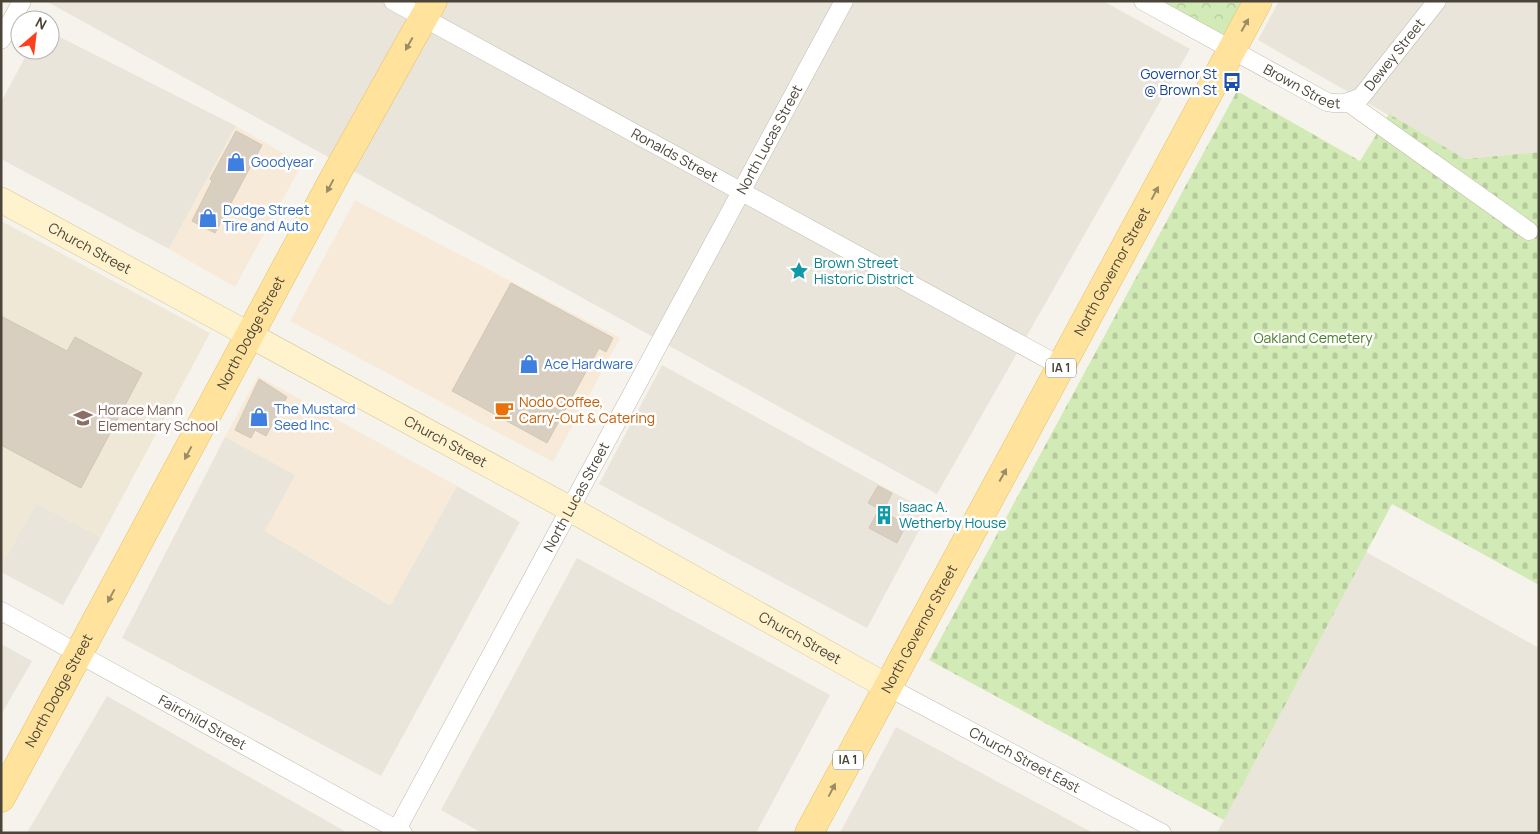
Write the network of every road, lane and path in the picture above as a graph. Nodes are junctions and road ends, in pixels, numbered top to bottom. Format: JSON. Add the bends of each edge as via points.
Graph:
{"nodes":[{"id":1,"x":22,"y":1,"type":"edge"},
{"id":2,"x":393,"y":1,"type":"edge"},
{"id":3,"x":844,"y":1,"type":"edge"},
{"id":4,"x":1143,"y":1,"type":"edge"},
{"id":5,"x":1258,"y":1,"type":"edge"},
{"id":6,"x":1437,"y":1,"type":"edge"},
{"id":7,"x":428,"y":10,"type":"edge"},
{"id":8,"x":1,"y":40,"type":"edge"},
{"id":9,"x":1232,"y":49,"type":"junction"},
{"id":10,"x":1349,"y":103,"type":"junction"},
{"id":11,"x":741,"y":192,"type":"junction"},
{"id":12,"x":1,"y":200,"type":"edge"},
{"id":13,"x":1529,"y":231,"type":"dead end"},
{"id":14,"x":250,"y":336,"type":"junction"},
{"id":15,"x":1062,"y":367,"type":"junction"},
{"id":16,"x":570,"y":509,"type":"junction"},
{"id":17,"x":1,"y":611,"type":"edge"},
{"id":18,"x":80,"y":654,"type":"junction"},
{"id":19,"x":888,"y":687,"type":"junction"},
{"id":20,"x":1,"y":798,"type":"edge"},
{"id":21,"x":398,"y":832,"type":"edge"},
{"id":22,"x":809,"y":833,"type":"edge"},
{"id":23,"x":1162,"y":833,"type":"edge"}],
"edges":[{"from":1,"to":8,"type":"street"},
{"from":2,"to":7,"type":"street","name":"Ronalds Street"},
{"from":3,"to":11,"type":"street","name":"North Lucas Street"},
{"from":4,"to":9,"type":"street","name":"Brown Street"},
{"from":9,"to":5,"type":"main road","name":"North Governor Street","number":"IA 1","one_way":true},
{"from":6,"to":10,"type":"street","name":"Dewey Street","via":[[1361,97]]},
{"from":7,"to":11,"type":"street","name":"Ronalds Street"},
{"from":7,"to":14,"type":"main road","name":"North Dodge Street","one_way":true},
{"from":9,"to":10,"type":"street","name":"Brown Street","via":[[1327,102]]},
{"from":15,"to":9,"type":"main road","name":"North Governor Street","number":"IA 1","one_way":true},
{"from":10,"to":13,"type":"street","name":"Brown Street"},
{"from":11,"to":15,"type":"street","name":"Ronalds Street"},
{"from":11,"to":16,"type":"street","name":"North Lucas Street"},
{"from":12,"to":14,"type":"street","name":"Church Street"},
{"from":14,"to":16,"type":"street","name":"Church Street"},
{"from":14,"to":18,"type":"main road","name":"North Dodge Street","one_way":true},
{"from":19,"to":15,"type":"main road","name":"North Governor Street","number":"IA 1","one_way":true},
{"from":16,"to":19,"type":"street","name":"Church Street"},
{"from":16,"to":21,"type":"street","name":"North Lucas Street"},
{"from":17,"to":18,"type":"street","name":"Fairchild Street"},
{"from":18,"to":20,"type":"main road","name":"North Dodge Street"},
{"from":18,"to":21,"type":"street","name":"Fairchild Street"},
{"from":22,"to":19,"type":"main road","name":"North Governor Street","number":"IA 1","one_way":true},
{"from":19,"to":23,"type":"street","name":"Church Street East"}]}
